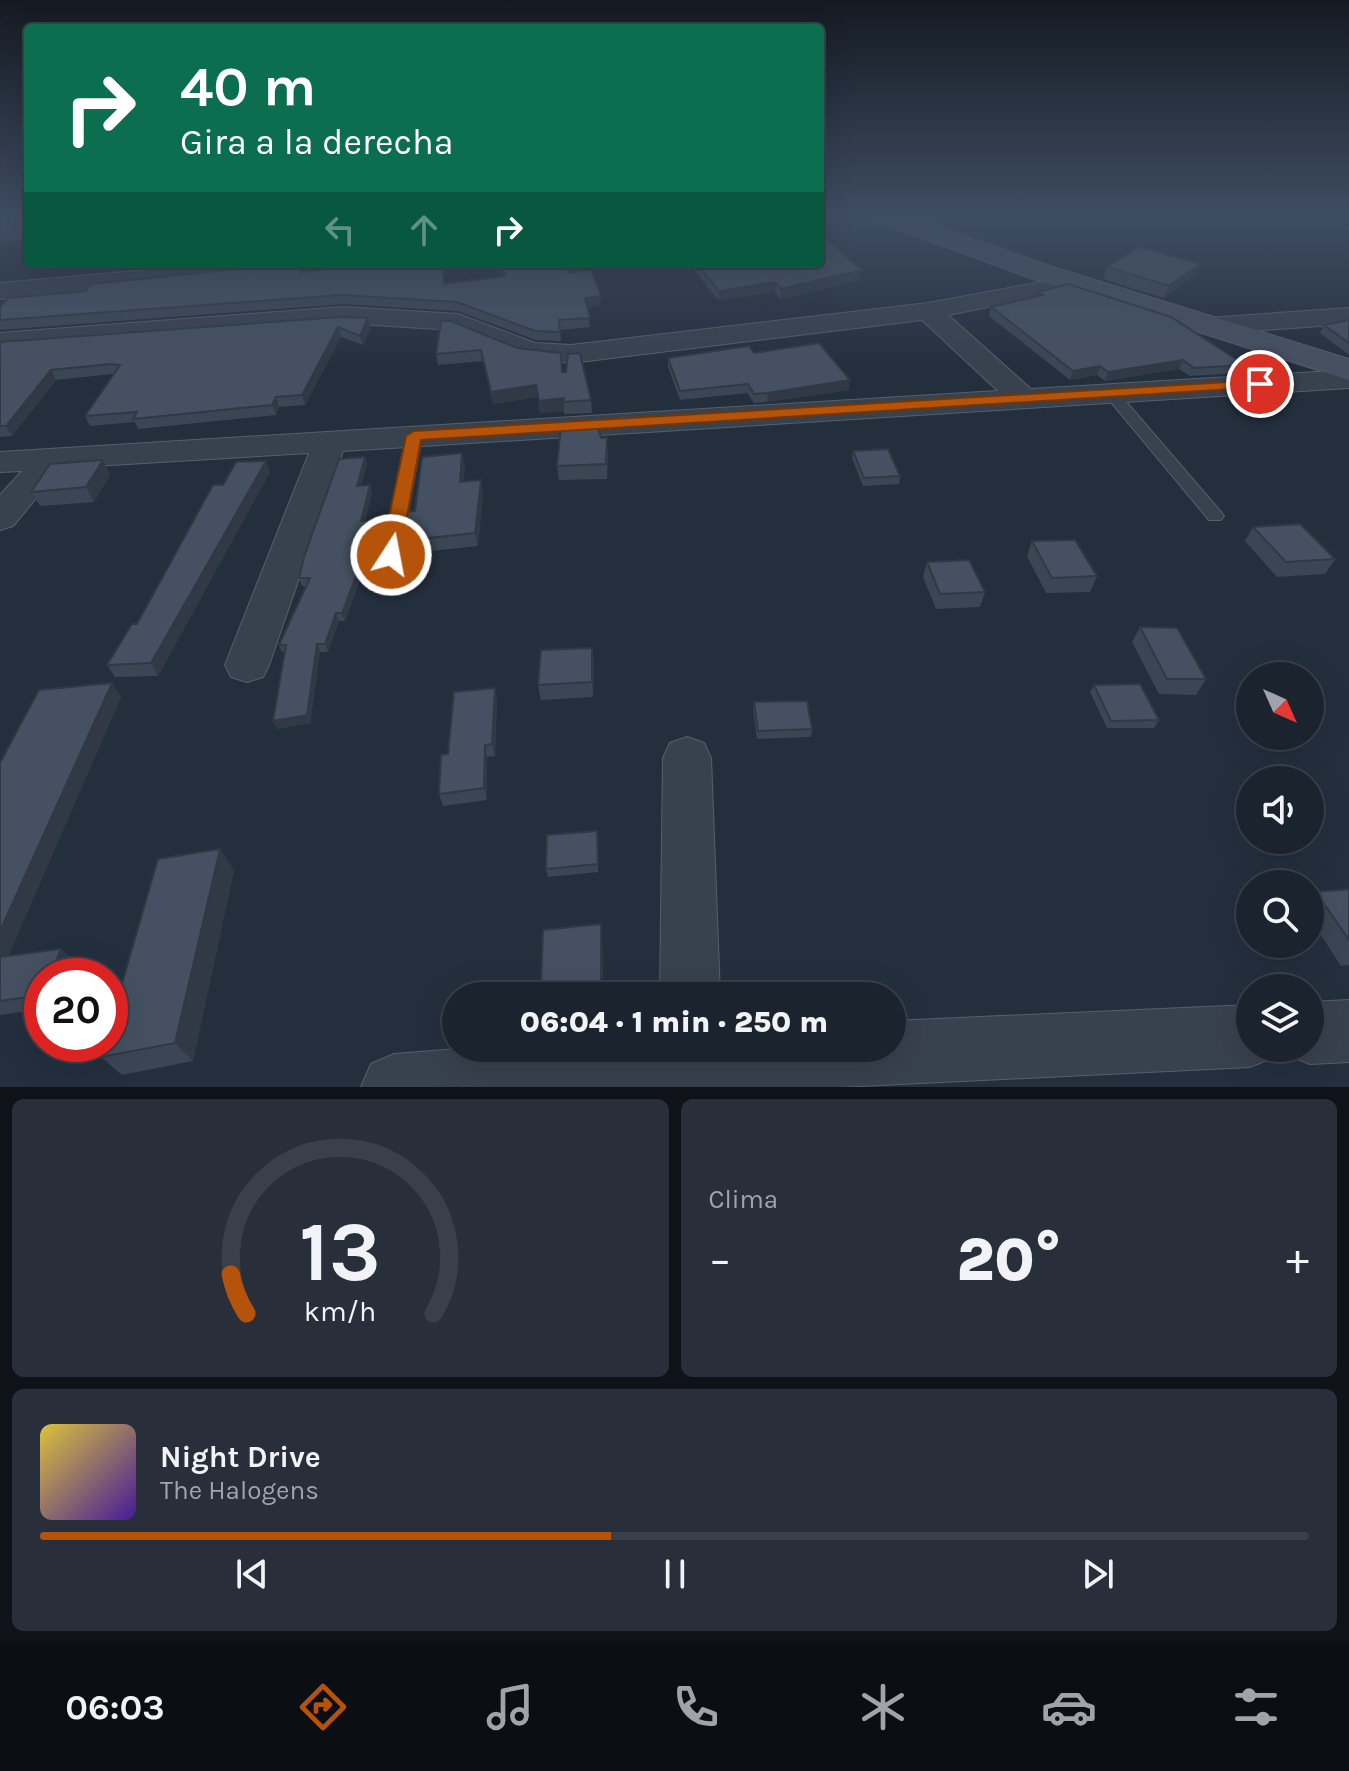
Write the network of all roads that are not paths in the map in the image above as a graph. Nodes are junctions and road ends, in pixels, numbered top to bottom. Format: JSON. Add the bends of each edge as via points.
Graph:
{"nodes":[{"id":1,"x":1026,"y":266,"type":"edge"},
{"id":2,"x":26,"y":268,"type":"edge"},
{"id":3,"x":251,"y":268,"type":"edge"},
{"id":4,"x":1064,"y":279,"type":"junction"},
{"id":5,"x":3,"y":291,"type":"edge"},
{"id":6,"x":928,"y":311,"type":"junction"},
{"id":7,"x":1349,"y":316,"type":"edge"},
{"id":8,"x":1208,"y":326,"type":"junction"},
{"id":9,"x":0,"y":341,"type":"edge"},
{"id":10,"x":1349,"y":370,"type":"edge"},
{"id":11,"x":1349,"y":379,"type":"edge"},
{"id":12,"x":1111,"y":393,"type":"junction"},
{"id":13,"x":1024,"y":399,"type":"junction"},
{"id":14,"x":414,"y":436,"type":"junction"},
{"id":15,"x":330,"y":441,"type":"junction"},
{"id":16,"x":52,"y":458,"type":"junction"},
{"id":17,"x":0,"y":462,"type":"edge"},
{"id":18,"x":1215,"y":516,"type":"dead end"},
{"id":19,"x":0,"y":518,"type":"edge"},
{"id":20,"x":391,"y":555,"type":"dead end"},
{"id":21,"x":247,"y":665,"type":"dead end"},
{"id":22,"x":687,"y":758,"type":"dead end"},
{"id":23,"x":690,"y":982,"type":"edge"},
{"id":24,"x":1349,"y":1031,"type":"edge"},
{"id":25,"x":1324,"y":1032,"type":"edge"},
{"id":26,"x":1236,"y":1036,"type":"edge"},
{"id":27,"x":906,"y":1048,"type":"edge"},
{"id":28,"x":626,"y":1062,"type":"edge"},
{"id":29,"x":394,"y":1087,"type":"edge"}],
"edges":[{"from":1,"to":4,"type":"main road"},
{"from":2,"to":5,"type":"street"},
{"from":3,"to":5,"type":"street"},
{"from":4,"to":6,"type":"street","via":[[1049,288]]},
{"from":4,"to":8,"type":"main road"},
{"from":6,"to":9,"type":"street","via":[[571,354],[530,351],[458,322],[343,315]]},
{"from":6,"to":13,"type":"street"},
{"from":7,"to":8,"type":"street"},
{"from":8,"to":10,"type":"main road"},
{"from":11,"to":12,"type":"street"},
{"from":12,"to":13,"type":"street"},
{"from":12,"to":18,"type":"lane"},
{"from":13,"to":14,"type":"street"},
{"from":14,"to":15,"type":"street"},
{"from":14,"to":20,"type":"lane"},
{"from":15,"to":16,"type":"street"},
{"from":15,"to":21,"type":"street"},
{"from":16,"to":17,"type":"street"},
{"from":16,"to":19,"type":"street"},
{"from":22,"to":23,"type":"street"},
{"from":24,"to":25,"type":"street"},
{"from":26,"to":27,"type":"street"},
{"from":28,"to":29,"type":"street"}]}
